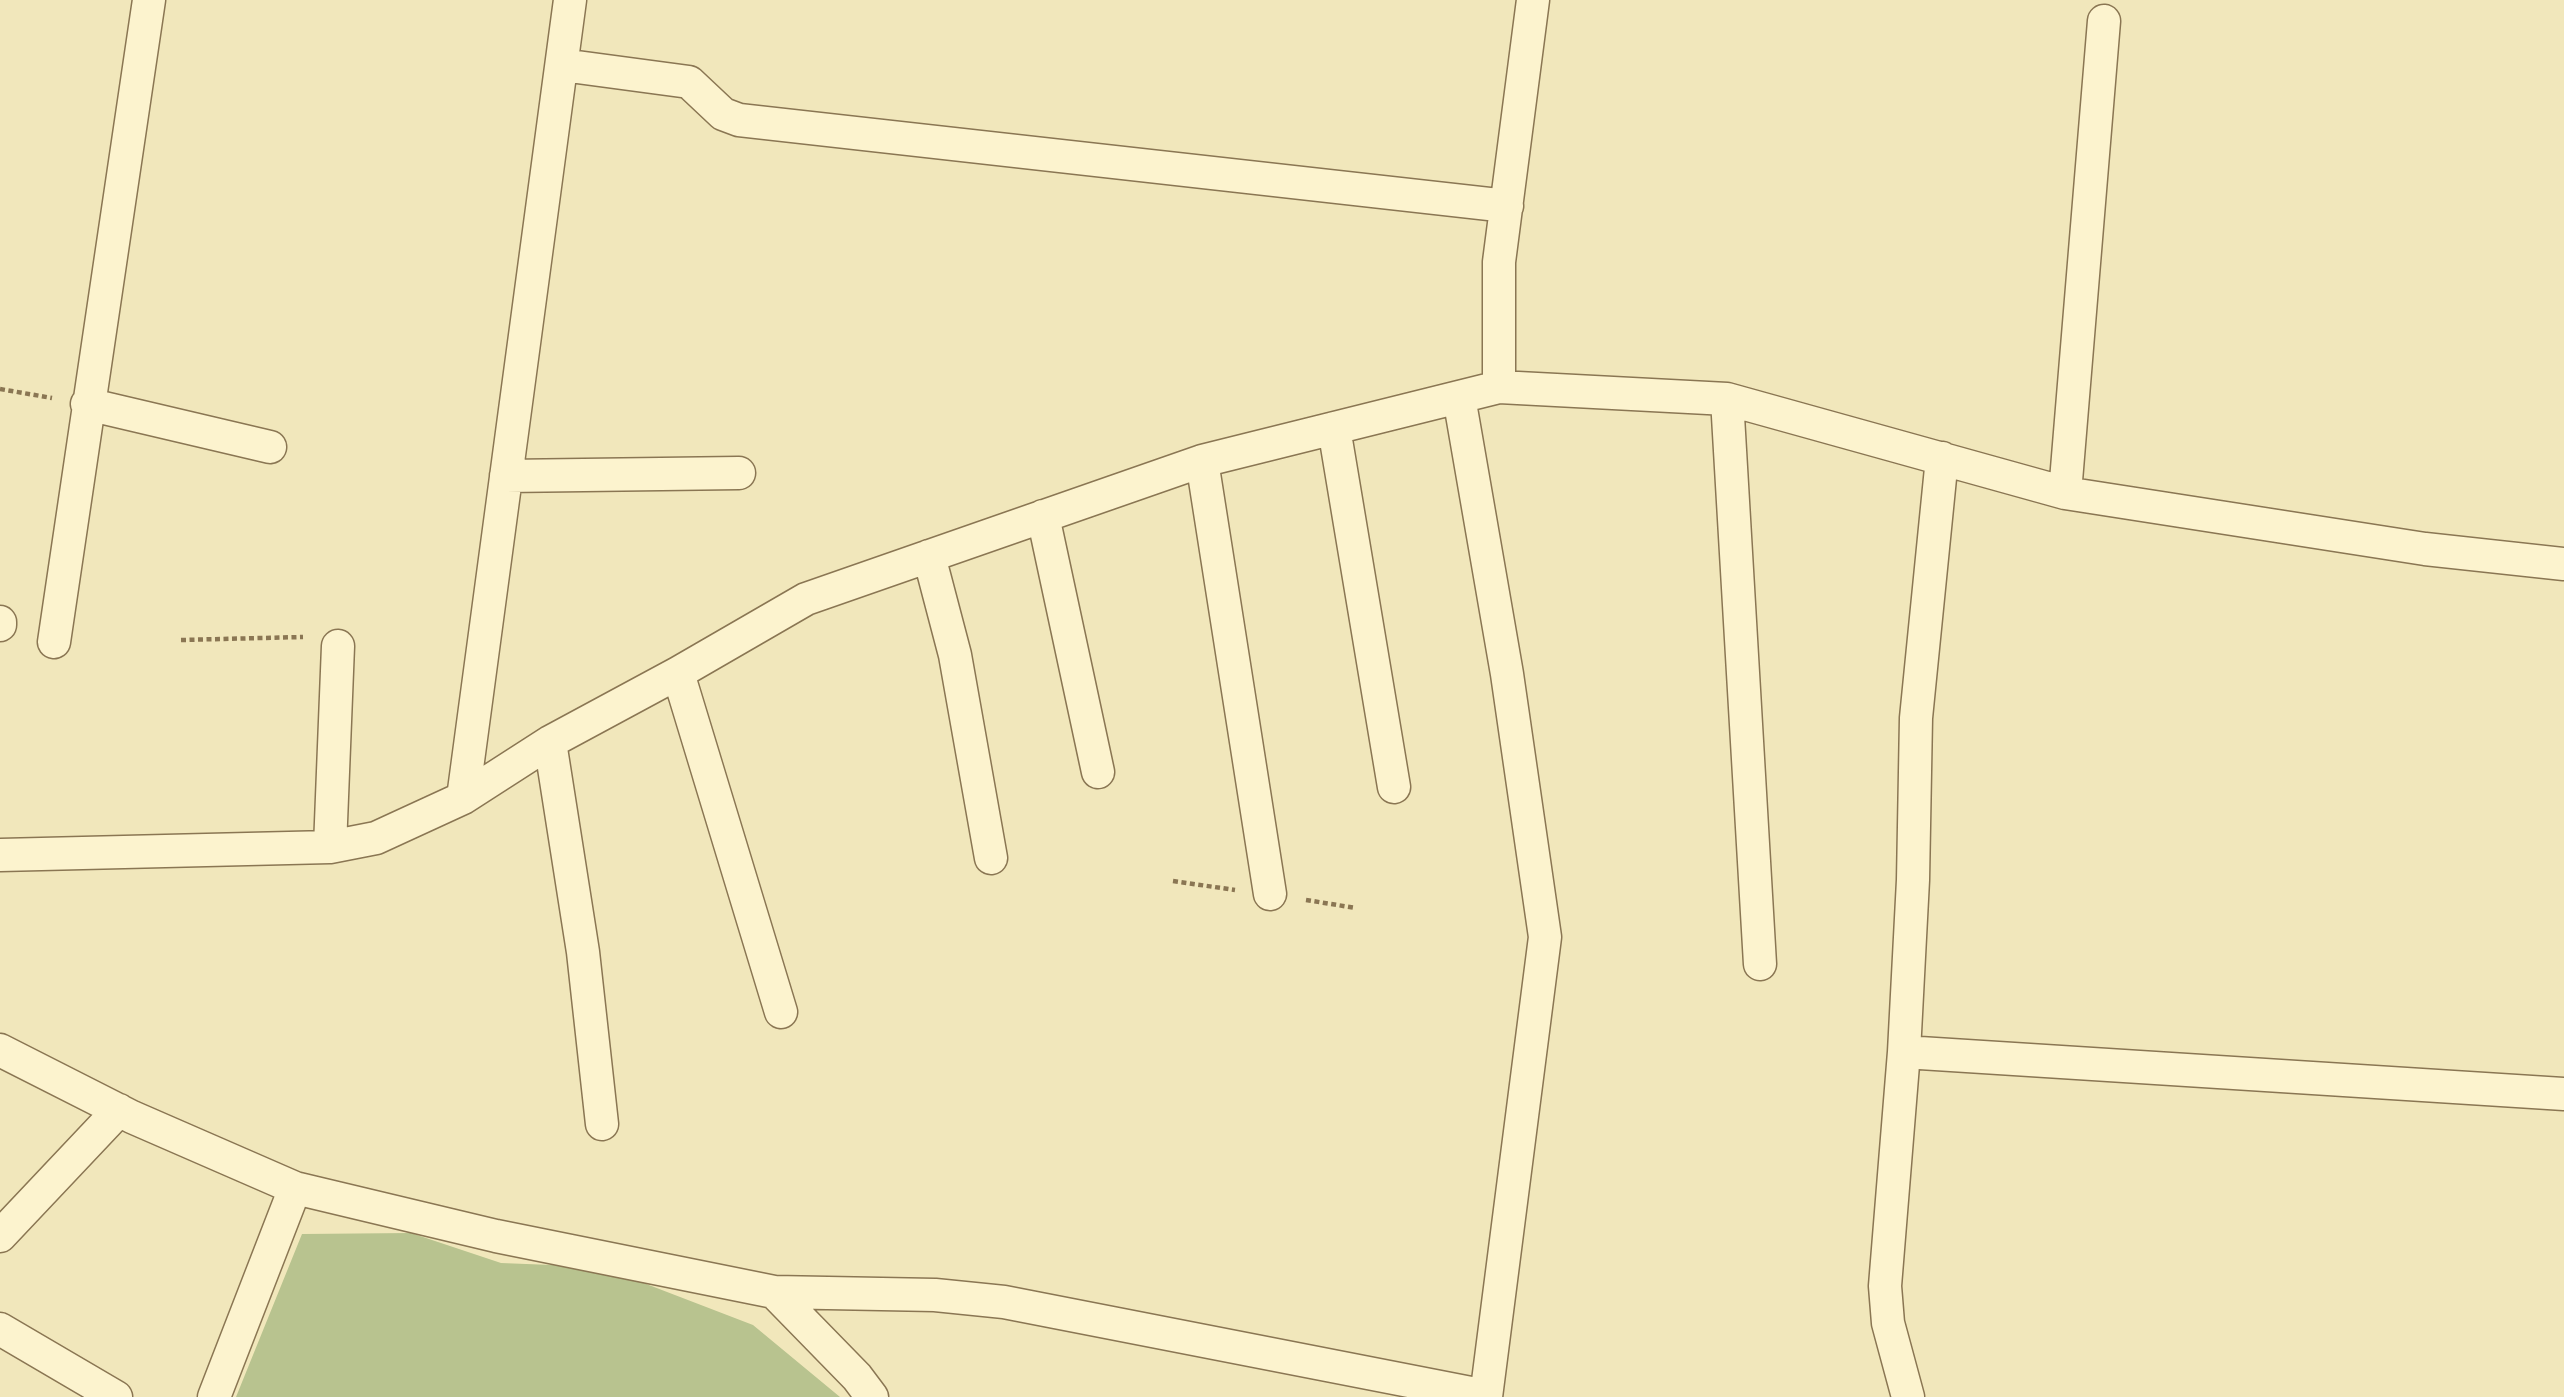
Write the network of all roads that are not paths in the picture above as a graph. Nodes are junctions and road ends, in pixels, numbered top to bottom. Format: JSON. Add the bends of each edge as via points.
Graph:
{"nodes":[{"id":1,"x":149,"y":0,"type":"edge"},
{"id":2,"x":570,"y":0,"type":"edge"},
{"id":3,"x":1534,"y":0,"type":"edge"},
{"id":4,"x":2104,"y":21,"type":"dead end"},
{"id":5,"x":562,"y":65,"type":"junction"},
{"id":6,"x":1507,"y":206,"type":"junction"},
{"id":7,"x":1499,"y":387,"type":"junction"},
{"id":8,"x":1459,"y":397,"type":"junction"},
{"id":9,"x":1727,"y":399,"type":"junction"},
{"id":10,"x":87,"y":404,"type":"junction"},
{"id":11,"x":1334,"y":428,"type":"junction"},
{"id":12,"x":270,"y":447,"type":"dead end"},
{"id":13,"x":1942,"y":458,"type":"junction"},
{"id":14,"x":1202,"y":461,"type":"junction"},
{"id":15,"x":739,"y":473,"type":"dead end"},
{"id":16,"x":506,"y":476,"type":"junction"},
{"id":17,"x":2065,"y":493,"type":"junction"},
{"id":18,"x":1044,"y":516,"type":"junction"},
{"id":19,"x":929,"y":556,"type":"junction"},
{"id":20,"x":2564,"y":564,"type":"edge"},
{"id":21,"x":54,"y":642,"type":"dead end"},
{"id":22,"x":338,"y":646,"type":"road end"},
{"id":23,"x":678,"y":673,"type":"junction"},
{"id":24,"x":550,"y":742,"type":"junction"},
{"id":25,"x":1098,"y":772,"type":"dead end"},
{"id":26,"x":1394,"y":787,"type":"dead end"},
{"id":27,"x":463,"y":798,"type":"junction"},
{"id":28,"x":330,"y":847,"type":"junction"},
{"id":29,"x":0,"y":855,"type":"edge"},
{"id":30,"x":991,"y":858,"type":"dead end"},
{"id":31,"x":1270,"y":894,"type":"road end"},
{"id":32,"x":1760,"y":964,"type":"dead end"},
{"id":33,"x":781,"y":1012,"type":"dead end"},
{"id":34,"x":0,"y":1050,"type":"edge"},
{"id":35,"x":1904,"y":1052,"type":"junction"},
{"id":36,"x":2564,"y":1094,"type":"edge"},
{"id":37,"x":119,"y":1111,"type":"junction"},
{"id":38,"x":602,"y":1124,"type":"dead end"},
{"id":39,"x":295,"y":1188,"type":"junction"},
{"id":40,"x":0,"y":1236,"type":"edge"},
{"id":41,"x":774,"y":1292,"type":"junction"},
{"id":42,"x":0,"y":1329,"type":"edge"},
{"id":43,"x":1486,"y":1396,"type":"edge"},
{"id":44,"x":116,"y":1397,"type":"edge"},
{"id":45,"x":214,"y":1397,"type":"edge"},
{"id":46,"x":872,"y":1397,"type":"edge"},
{"id":47,"x":1908,"y":1397,"type":"edge"}],
"edges":[{"from":1,"to":10,"type":"street"},
{"from":2,"to":5,"type":"street"},
{"from":3,"to":6,"type":"street"},
{"from":4,"to":17,"type":"street"},
{"from":5,"to":6,"type":"street","via":[[689,82],[723,114],[739,120]]},
{"from":5,"to":16,"type":"street"},
{"from":6,"to":7,"type":"street","via":[[1499,262]]},
{"from":7,"to":8,"type":"street"},
{"from":7,"to":9,"type":"street"},
{"from":8,"to":11,"type":"street"},
{"from":8,"to":43,"type":"street","via":[[1507,674],[1545,937]]},
{"from":9,"to":13,"type":"street"},
{"from":9,"to":32,"type":"street"},
{"from":10,"to":12,"type":"street"},
{"from":10,"to":21,"type":"street"},
{"from":11,"to":14,"type":"street"},
{"from":11,"to":26,"type":"street"},
{"from":13,"to":17,"type":"street"},
{"from":13,"to":35,"type":"street","via":[[1916,718]]},
{"from":14,"to":18,"type":"street"},
{"from":14,"to":31,"type":"street"},
{"from":15,"to":16,"type":"street"},
{"from":16,"to":27,"type":"street"},
{"from":17,"to":20,"type":"street","via":[[2425,549]]},
{"from":18,"to":19,"type":"street"},
{"from":18,"to":25,"type":"street"},
{"from":19,"to":23,"type":"street","via":[[806,599]]},
{"from":19,"to":30,"type":"street","via":[[955,655]]},
{"from":22,"to":28,"type":"street"},
{"from":23,"to":24,"type":"street"},
{"from":23,"to":33,"type":"street"},
{"from":24,"to":27,"type":"street"},
{"from":24,"to":38,"type":"street","via":[[583,952]]},
{"from":27,"to":28,"type":"street","via":[[376,838]]},
{"from":28,"to":29,"type":"street"},
{"from":34,"to":37,"type":"street"},
{"from":35,"to":36,"type":"street"},
{"from":35,"to":47,"type":"street","via":[[1885,1286],[1888,1323]]},
{"from":37,"to":39,"type":"street"},
{"from":37,"to":40,"type":"street"},
{"from":39,"to":41,"type":"street","via":[[496,1236]]},
{"from":39,"to":45,"type":"street"},
{"from":41,"to":43,"type":"street","via":[[935,1295],[1004,1302]]},
{"from":41,"to":46,"type":"street"},
{"from":42,"to":44,"type":"street"}]}
